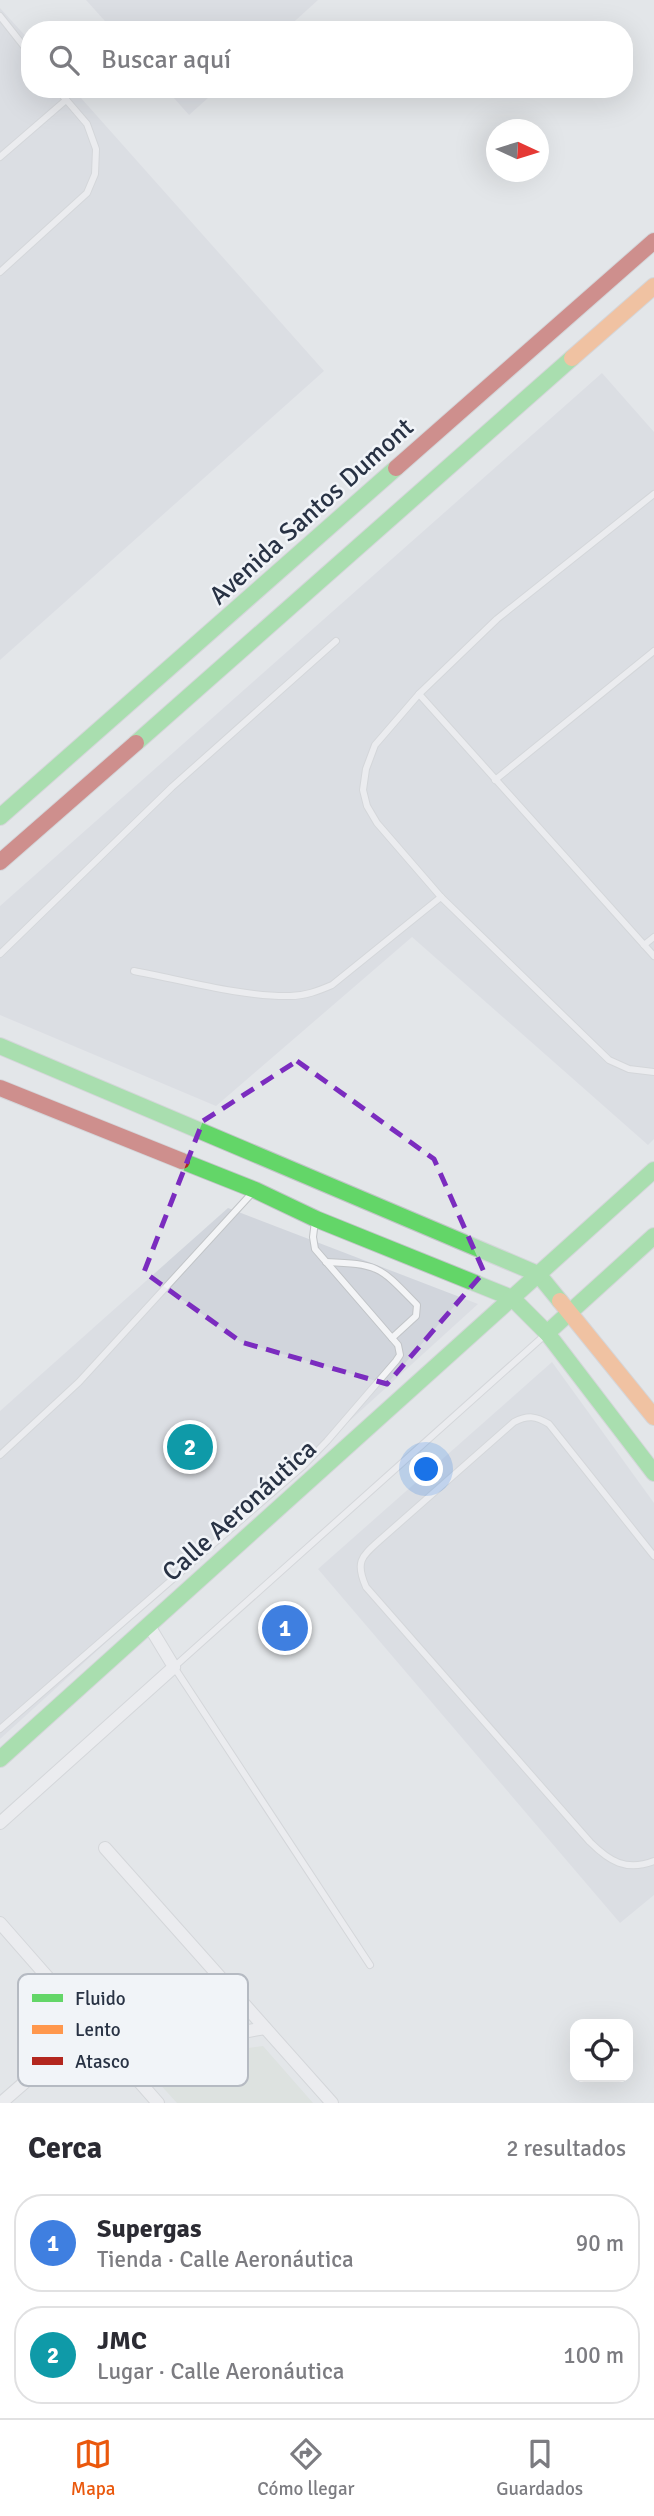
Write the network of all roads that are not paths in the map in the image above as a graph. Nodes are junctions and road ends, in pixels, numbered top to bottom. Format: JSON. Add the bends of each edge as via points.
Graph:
{"nodes":[{"id":1,"x":0,"y":17,"type":"edge"},
{"id":2,"x":21,"y":43,"type":"edge"},
{"id":3,"x":66,"y":100,"type":"joint"},
{"id":4,"x":0,"y":157,"type":"edge"},
{"id":5,"x":654,"y":241,"type":"edge"},
{"id":6,"x":0,"y":272,"type":"edge"},
{"id":7,"x":654,"y":286,"type":"edge"},
{"id":8,"x":654,"y":494,"type":"edge"},
{"id":9,"x":336,"y":641,"type":"dead end"},
{"id":10,"x":654,"y":651,"type":"edge"},
{"id":11,"x":419,"y":694,"type":"junction"},
{"id":12,"x":495,"y":780,"type":"junction"},
{"id":13,"x":0,"y":817,"type":"edge"},
{"id":14,"x":0,"y":862,"type":"edge"},
{"id":15,"x":441,"y":897,"type":"junction"},
{"id":16,"x":654,"y":936,"type":"edge"},
{"id":17,"x":644,"y":945,"type":"junction"},
{"id":18,"x":0,"y":954,"type":"edge"},
{"id":19,"x":654,"y":956,"type":"edge"},
{"id":20,"x":134,"y":971,"type":"dead end"},
{"id":21,"x":0,"y":1046,"type":"edge"},
{"id":22,"x":654,"y":1072,"type":"edge"},
{"id":23,"x":0,"y":1088,"type":"edge"},
{"id":24,"x":654,"y":1170,"type":"edge"},
{"id":25,"x":255,"y":1190,"type":"junction"},
{"id":26,"x":316,"y":1219,"type":"junction"},
{"id":27,"x":654,"y":1236,"type":"edge"},
{"id":28,"x":326,"y":1262,"type":"junction"},
{"id":29,"x":538,"y":1274,"type":"junction"},
{"id":30,"x":512,"y":1298,"type":"junction"},
{"id":31,"x":569,"y":1310,"type":"junction"},
{"id":32,"x":547,"y":1333,"type":"junction"},
{"id":33,"x":392,"y":1338,"type":"junction"},
{"id":34,"x":654,"y":1417,"type":"edge"},
{"id":35,"x":0,"y":1455,"type":"edge"},
{"id":36,"x":654,"y":1473,"type":"edge"},
{"id":37,"x":654,"y":1556,"type":"edge"},
{"id":38,"x":148,"y":1624,"type":"junction"},
{"id":39,"x":174,"y":1667,"type":"junction"},
{"id":40,"x":0,"y":1730,"type":"edge"},
{"id":41,"x":0,"y":1759,"type":"edge"},
{"id":42,"x":0,"y":1823,"type":"edge"},
{"id":43,"x":105,"y":1848,"type":"dead end"},
{"id":44,"x":654,"y":1861,"type":"edge"},
{"id":45,"x":0,"y":1923,"type":"edge"},
{"id":46,"x":370,"y":1965,"type":"dead end"},
{"id":47,"x":44,"y":1974,"type":"edge"},
{"id":48,"x":217,"y":1974,"type":"edge"},
{"id":49,"x":248,"y":2009,"type":"edge"},
{"id":50,"x":265,"y":2028,"type":"junction"},
{"id":51,"x":248,"y":2031,"type":"edge"},
{"id":52,"x":21,"y":2086,"type":"edge"},
{"id":53,"x":143,"y":2086,"type":"edge"},
{"id":54,"x":1,"y":2103,"type":"edge"},
{"id":55,"x":158,"y":2103,"type":"edge"},
{"id":56,"x":331,"y":2103,"type":"edge"}],
"edges":[{"from":1,"to":2,"type":"lane"},
{"from":3,"to":4,"type":"lane"},
{"from":3,"to":6,"type":"lane","via":[[87,124],[96,149],[95,174],[87,193]]},
{"from":5,"to":13,"type":"main road","name":"Avenida Santos Dumont"},
{"from":7,"to":14,"type":"main road"},
{"from":8,"to":11,"type":"lane","via":[[497,618]]},
{"from":9,"to":18,"type":"lane","via":[[172,787]]},
{"from":10,"to":12,"type":"lane"},
{"from":11,"to":12,"type":"lane"},
{"from":11,"to":15,"type":"lane","via":[[375,745],[363,790],[377,823]]},
{"from":12,"to":17,"type":"lane"},
{"from":15,"to":20,"type":"lane","via":[[332,985],[313,993],[254,993]]},
{"from":15,"to":22,"type":"lane","via":[[609,1060],[629,1069]]},
{"from":16,"to":17,"type":"lane"},
{"from":17,"to":19,"type":"lane"},
{"from":21,"to":29,"type":"main road"},
{"from":23,"to":25,"type":"main road"},
{"from":24,"to":29,"type":"main road","name":"Calle Aeronáutica"},
{"from":25,"to":26,"type":"main road"},
{"from":25,"to":35,"type":"lane","via":[[79,1381]]},
{"from":26,"to":28,"type":"lane","via":[[313,1243]]},
{"from":26,"to":30,"type":"main road"},
{"from":27,"to":31,"type":"main road"},
{"from":28,"to":33,"type":"lane"},
{"from":28,"to":33,"type":"lane","via":[[361,1263],[377,1269],[417,1305],[416,1316]]},
{"from":29,"to":30,"type":"main road","name":"Calle Aeronáutica"},
{"from":29,"to":31,"type":"main road"},
{"from":30,"to":32,"type":"main road"},
{"from":30,"to":38,"type":"main road","name":"Calle Aeronáutica"},
{"from":31,"to":32,"type":"main road"},
{"from":31,"to":34,"type":"main road"},
{"from":32,"to":36,"type":"main road"},
{"from":32,"to":39,"type":"lane"},
{"from":33,"to":40,"type":"lane","via":[[400,1350],[396,1361],[316,1454]]},
{"from":37,"to":44,"type":"lane","via":[[550,1424],[526,1416],[363,1555],[360,1574],[366,1587],[590,1842],[616,1863],[629,1867]]},
{"from":38,"to":39,"type":"street"},
{"from":38,"to":41,"type":"main road","name":"Calle Aeronáutica"},
{"from":39,"to":42,"type":"street"},
{"from":39,"to":46,"type":"lane"},
{"from":43,"to":48,"type":"street"},
{"from":45,"to":47,"type":"street"},
{"from":49,"to":50,"type":"street"},
{"from":50,"to":51,"type":"street"},
{"from":50,"to":56,"type":"street"},
{"from":52,"to":54,"type":"street"},
{"from":53,"to":55,"type":"street"}]}
